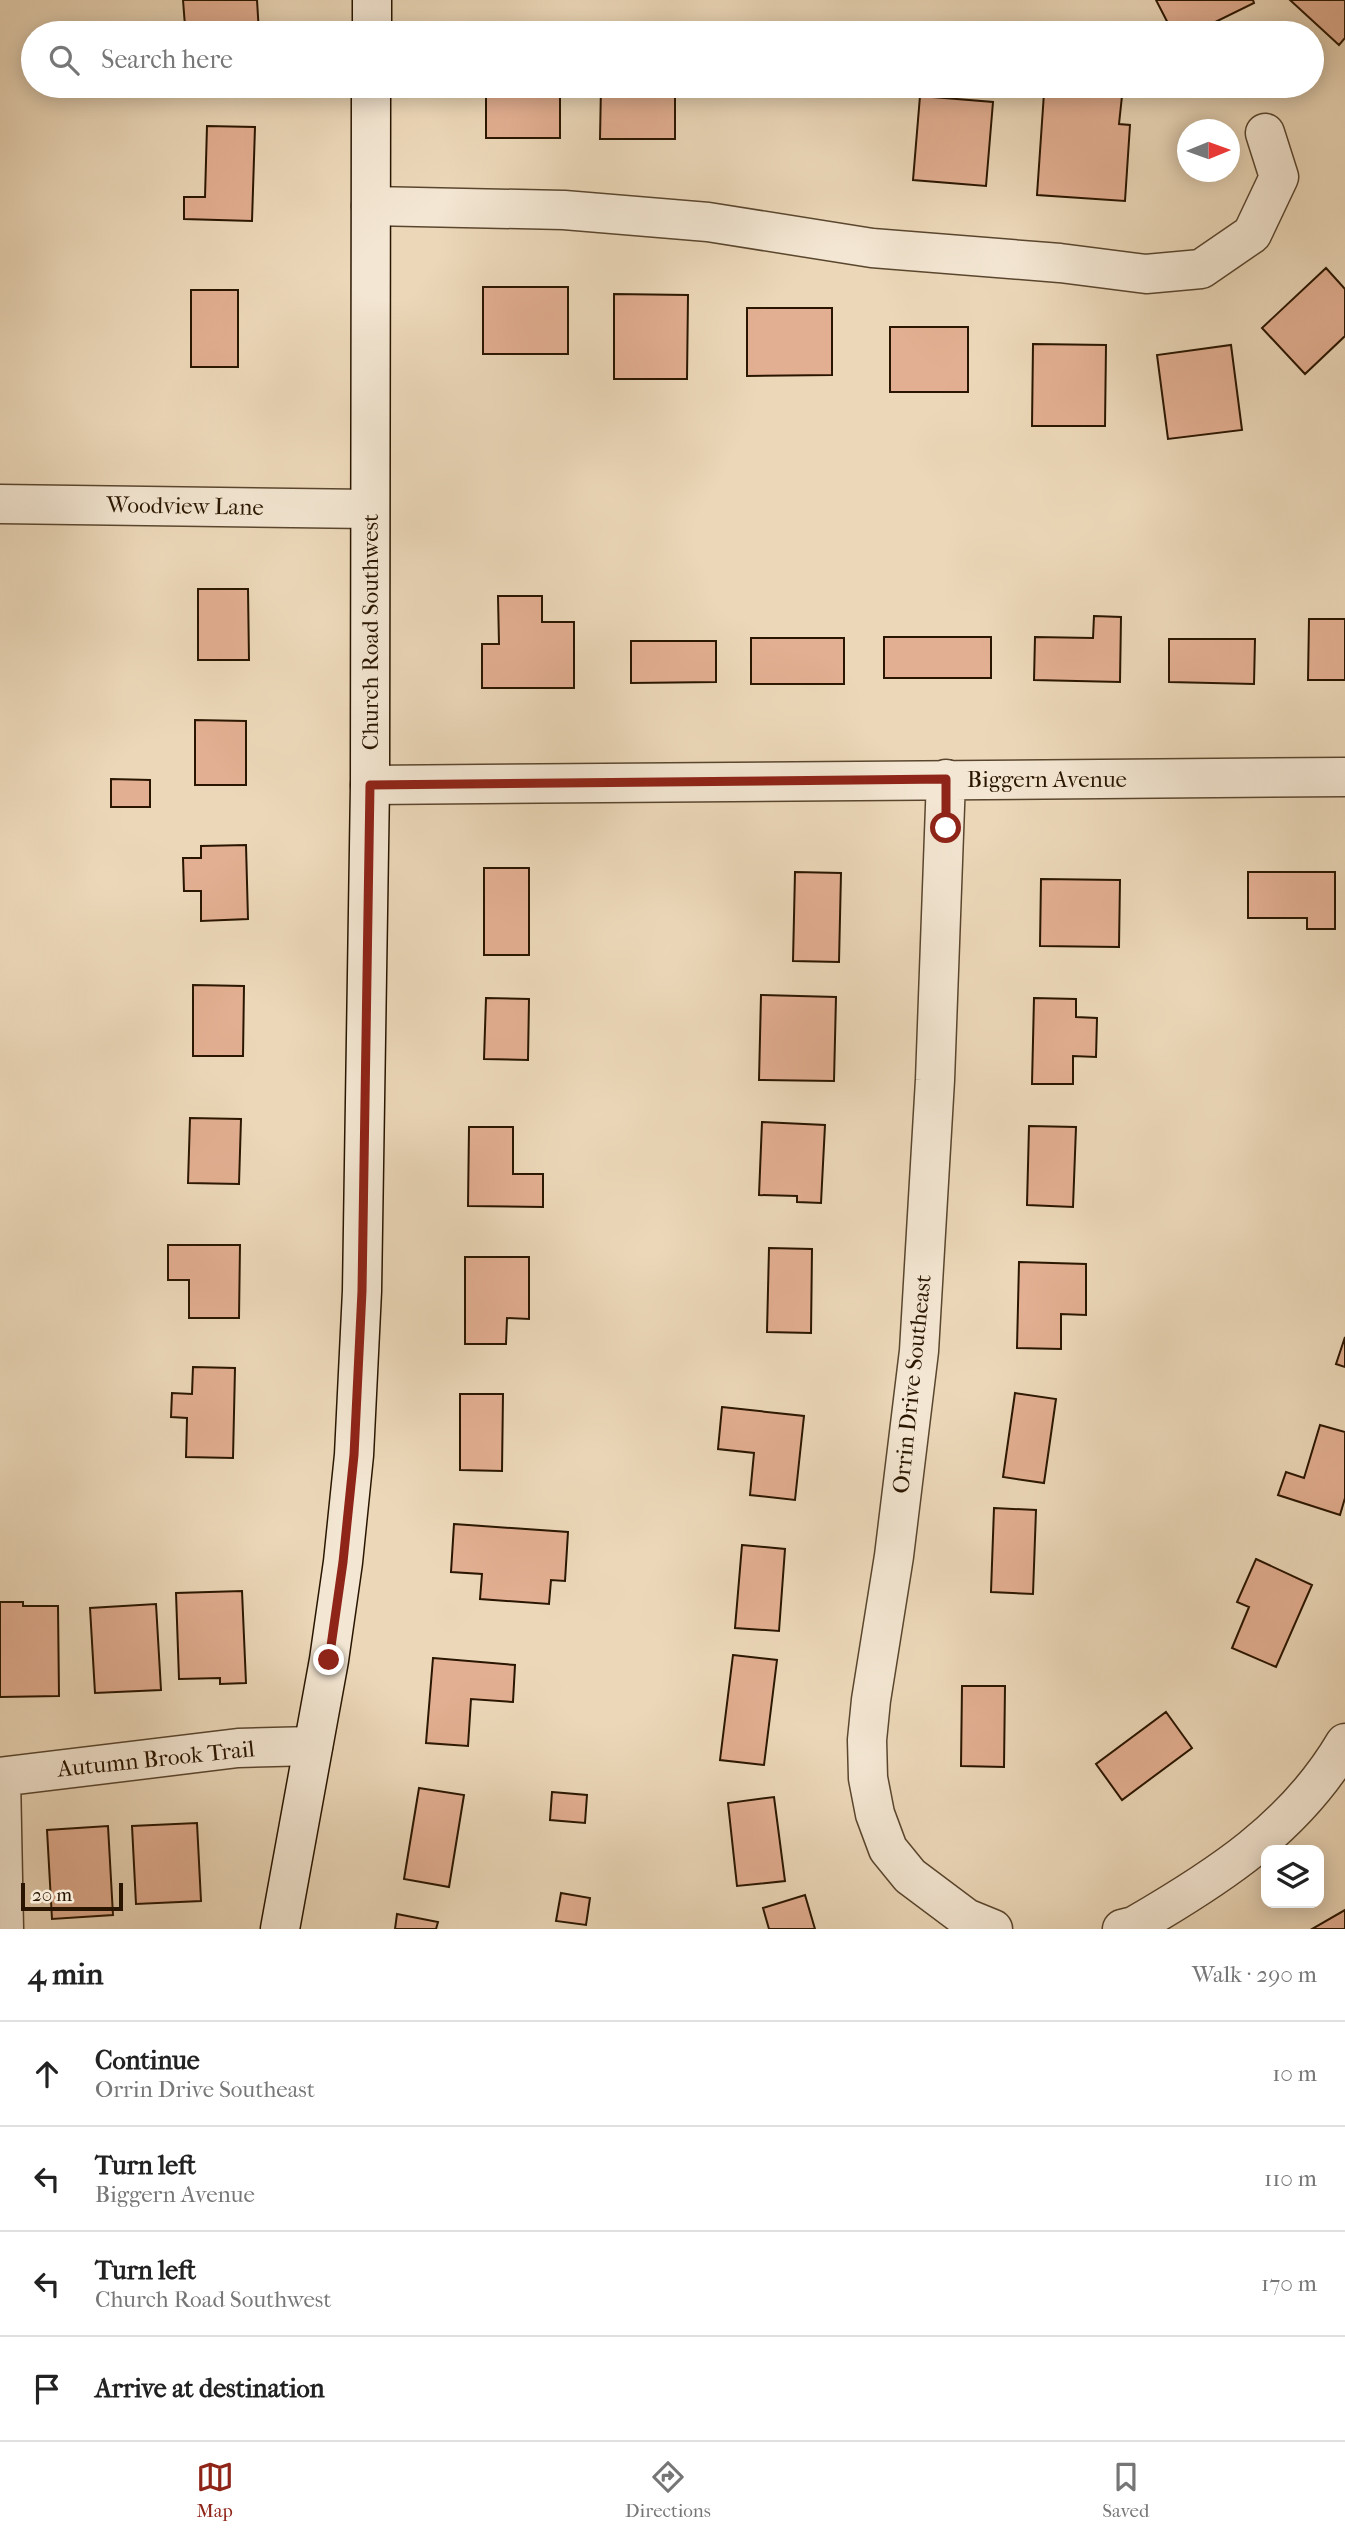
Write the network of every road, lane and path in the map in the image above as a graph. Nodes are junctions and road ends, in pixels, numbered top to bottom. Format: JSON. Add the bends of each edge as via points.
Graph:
{"nodes":[{"id":1,"x":372,"y":0,"type":"edge"},
{"id":2,"x":372,"y":21,"type":"edge"},
{"id":3,"x":371,"y":98,"type":"edge"},
{"id":4,"x":1265,"y":133,"type":"dead end"},
{"id":5,"x":371,"y":206,"type":"junction"},
{"id":6,"x":0,"y":504,"type":"edge"},
{"id":7,"x":369,"y":509,"type":"junction"},
{"id":8,"x":1345,"y":777,"type":"edge"},
{"id":9,"x":946,"y":779,"type":"junction"},
{"id":10,"x":370,"y":785,"type":"junction"},
{"id":11,"x":1345,"y":1743,"type":"edge"},
{"id":12,"x":313,"y":1746,"type":"junction"},
{"id":13,"x":0,"y":1777,"type":"edge"},
{"id":14,"x":1130,"y":1928,"type":"edge"},
{"id":15,"x":4,"y":1929,"type":"edge"},
{"id":16,"x":280,"y":1929,"type":"edge"},
{"id":17,"x":993,"y":1929,"type":"edge"}],
"edges":[{"from":1,"to":2,"type":"street"},
{"from":3,"to":5,"type":"street","name":"Church Road Southwest"},
{"from":4,"to":5,"type":"street","via":[[1279,177],[1252,234],[1201,269],[1146,274],[872,248],[708,222],[564,210]]},
{"from":5,"to":7,"type":"street","name":"Church Road Southwest"},
{"from":6,"to":7,"type":"street","name":"Woodview Lane"},
{"from":7,"to":10,"type":"street","name":"Church Road Southwest"},
{"from":8,"to":9,"type":"street","name":"Biggern Avenue"},
{"from":9,"to":10,"type":"street","name":"Biggern Avenue"},
{"from":9,"to":17,"type":"street","name":"Orrin Drive Southeast","via":[[919,1351],[871,1700],[867,1778],[888,1849],[910,1876],[966,1918]]},
{"from":10,"to":12,"type":"street","name":"Church Road Southwest","via":[[363,1278],[354,1455],[343,1562]]},
{"from":11,"to":14,"type":"street","via":[[1296,1809],[1250,1853]]},
{"from":12,"to":13,"type":"street","name":"Autumn Brook Trail","via":[[238,1748]]},
{"from":12,"to":16,"type":"street","name":"Church Road Southwest"},
{"from":13,"to":15,"type":"street"}]}
